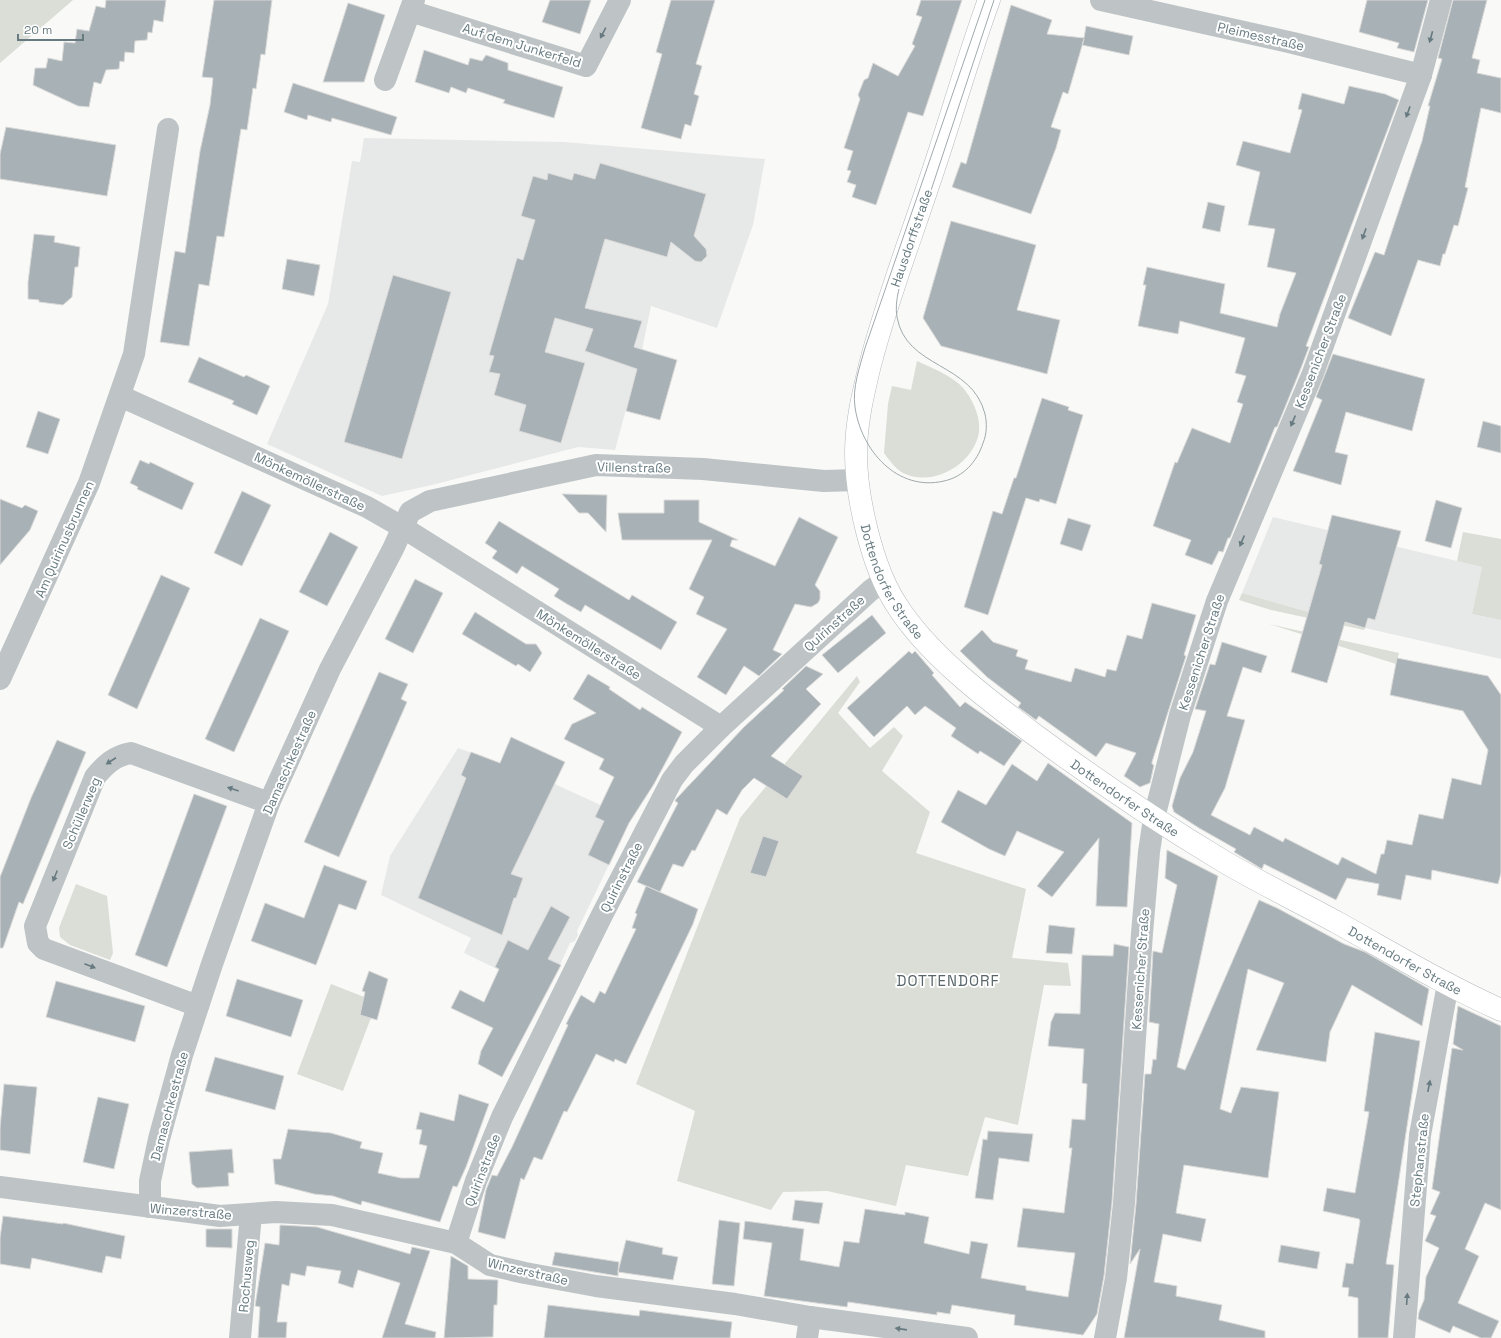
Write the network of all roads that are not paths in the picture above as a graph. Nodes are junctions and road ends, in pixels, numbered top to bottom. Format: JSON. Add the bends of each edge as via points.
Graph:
{"nodes":[{"id":1,"x":620,"y":0,"type":"edge"},
{"id":2,"x":989,"y":0,"type":"edge"},
{"id":3,"x":1101,"y":0,"type":"edge"},
{"id":4,"x":1441,"y":0,"type":"edge"},
{"id":5,"x":412,"y":5,"type":"edge"},
{"id":6,"x":1421,"y":75,"type":"junction"},
{"id":7,"x":385,"y":80,"type":"dead end"},
{"id":8,"x":168,"y":129,"type":"dead end"},
{"id":9,"x":120,"y":396,"type":"junction"},
{"id":10,"x":858,"y":480,"type":"junction"},
{"id":11,"x":402,"y":527,"type":"junction"},
{"id":12,"x":884,"y":581,"type":"junction"},
{"id":13,"x":0,"y":678,"type":"edge"},
{"id":14,"x":721,"y":727,"type":"junction"},
{"id":15,"x":269,"y":803,"type":"junction"},
{"id":16,"x":1154,"y":818,"type":"junction"},
{"id":17,"x":1448,"y":984,"type":"junction"},
{"id":18,"x":198,"y":1006,"type":"junction"},
{"id":19,"x":1501,"y":1010,"type":"edge"},
{"id":20,"x":0,"y":1187,"type":"edge"},
{"id":21,"x":150,"y":1207,"type":"junction"},
{"id":22,"x":251,"y":1214,"type":"junction"},
{"id":23,"x":456,"y":1243,"type":"junction"},
{"id":24,"x":808,"y":1328,"type":"edge"},
{"id":25,"x":240,"y":1338,"type":"edge"},
{"id":26,"x":968,"y":1338,"type":"edge"},
{"id":27,"x":1105,"y":1338,"type":"edge"},
{"id":28,"x":1404,"y":1338,"type":"edge"}],
"edges":[{"from":1,"to":5,"type":"street","name":"Auf dem Junkerfeld","one_way":true,"via":[[586,66]]},
{"from":2,"to":10,"type":"main road","name":"Hausdorffstraße","via":[[874,350],[858,421]]},
{"from":3,"to":6,"type":"street","name":"Pleimesstraße"},
{"from":4,"to":6,"type":"street","name":"Kessenicher Straße","one_way":true},
{"from":5,"to":7,"type":"street","name":"Auf dem Junkerfeld"},
{"from":6,"to":16,"type":"street","name":"Kessenicher Straße","one_way":true,"via":[[1313,373],[1217,601],[1182,708]]},
{"from":8,"to":9,"type":"street","via":[[134,354]]},
{"from":9,"to":11,"type":"street","name":"Mönkemöllerstraße","via":[[367,507]]},
{"from":9,"to":13,"type":"street","name":"Am Quirinusbrunnen","via":[[89,483]]},
{"from":10,"to":11,"type":"street","name":"Villenstraße","via":[[824,481],[703,469],[596,465],[430,501],[410,512]]},
{"from":10,"to":12,"type":"main road","name":"Dottendorfer Straße","via":[[868,530]]},
{"from":11,"to":14,"type":"street","name":"Mönkemöllerstraße"},
{"from":11,"to":15,"type":"street","name":"Damaschkestraße","via":[[394,549],[330,669]]},
{"from":12,"to":14,"type":"street","name":"Quirinstraße"},
{"from":12,"to":16,"type":"main road","name":"Dottendorfer Straße","via":[[896,605],[917,632],[968,681],[1000,709]]},
{"from":14,"to":23,"type":"street","name":"Quirinstraße","via":[[684,764],[672,780],[641,838],[502,1117],[476,1181]]},
{"from":15,"to":18,"type":"street","name":"Damaschkestraße"},
{"from":15,"to":18,"type":"street","name":"Schüllerweg","one_way":true,"via":[[131,753],[121,755],[106,763],[95,777],[35,926],[38,943],[44,949]]},
{"from":16,"to":17,"type":"main road","name":"Dottendorfer Straße","via":[[1226,862]]},
{"from":16,"to":27,"type":"street","name":"Kessenicher Straße","via":[[1148,852],[1141,939],[1124,1203],[1116,1278]]},
{"from":17,"to":19,"type":"main road","name":"Dottendorfer Straße"},
{"from":28,"to":17,"type":"street","name":"Stephanstraße","one_way":true,"via":[[1420,1135]]},
{"from":18,"to":21,"type":"street","name":"Damaschkestraße","via":[[159,1139],[150,1182]]},
{"from":20,"to":21,"type":"street","name":"Winzerstraße"},
{"from":21,"to":22,"type":"street","name":"Winzerstraße","via":[[220,1216]]},
{"from":22,"to":23,"type":"street","name":"Winzerstraße","via":[[332,1215]]},
{"from":22,"to":25,"type":"street","name":"Rochusweg"},
{"from":23,"to":24,"type":"street","name":"Winzerstraße","via":[[490,1265],[596,1286],[735,1304]]},
{"from":26,"to":24,"type":"street","name":"Winzerstraße","one_way":true}]}
